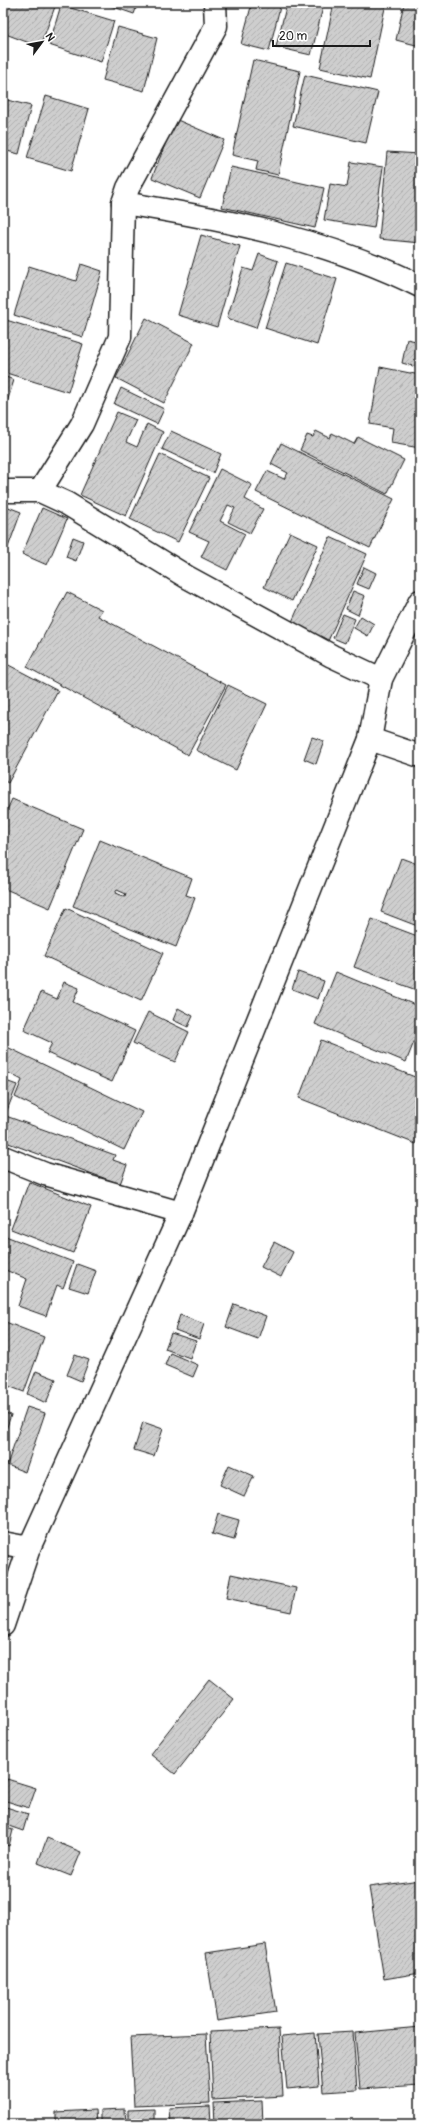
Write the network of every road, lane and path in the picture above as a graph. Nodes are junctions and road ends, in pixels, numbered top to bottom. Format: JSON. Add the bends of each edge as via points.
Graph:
{"nodes":[{"id":1,"x":215,"y":3,"type":"edge"},
{"id":2,"x":123,"y":203,"type":"junction"},
{"id":3,"x":420,"y":286,"type":"edge"},
{"id":4,"x":3,"y":491,"type":"edge"},
{"id":5,"x":40,"y":491,"type":"junction"},
{"id":6,"x":420,"y":601,"type":"edge"},
{"id":7,"x":381,"y":679,"type":"junction"},
{"id":8,"x":370,"y":739,"type":"junction"},
{"id":9,"x":420,"y":756,"type":"edge"},
{"id":10,"x":3,"y":1158,"type":"edge"},
{"id":11,"x":181,"y":1213,"type":"junction"},
{"id":12,"x":3,"y":1543,"type":"edge"},
{"id":13,"x":29,"y":1548,"type":"junction"},
{"id":14,"x":3,"y":1624,"type":"edge"}],
"edges":[{"from":1,"to":2,"type":"street","via":[[216,26],[128,188]]},
{"from":2,"to":3,"type":"street","via":[[203,216],[305,242],[393,273]]},
{"from":2,"to":5,"type":"street","via":[[120,337],[82,424]]},
{"from":4,"to":5,"type":"street"},
{"from":5,"to":7,"type":"street","via":[[66,503],[187,577],[332,656]]},
{"from":6,"to":7,"type":"street"},
{"from":7,"to":8,"type":"street"},
{"from":8,"to":9,"type":"street"},
{"from":8,"to":11,"type":"street"},
{"from":10,"to":11,"type":"street","via":[[45,1174]]},
{"from":11,"to":13,"type":"street"},
{"from":12,"to":13,"type":"street"},
{"from":13,"to":14,"type":"street"}]}
